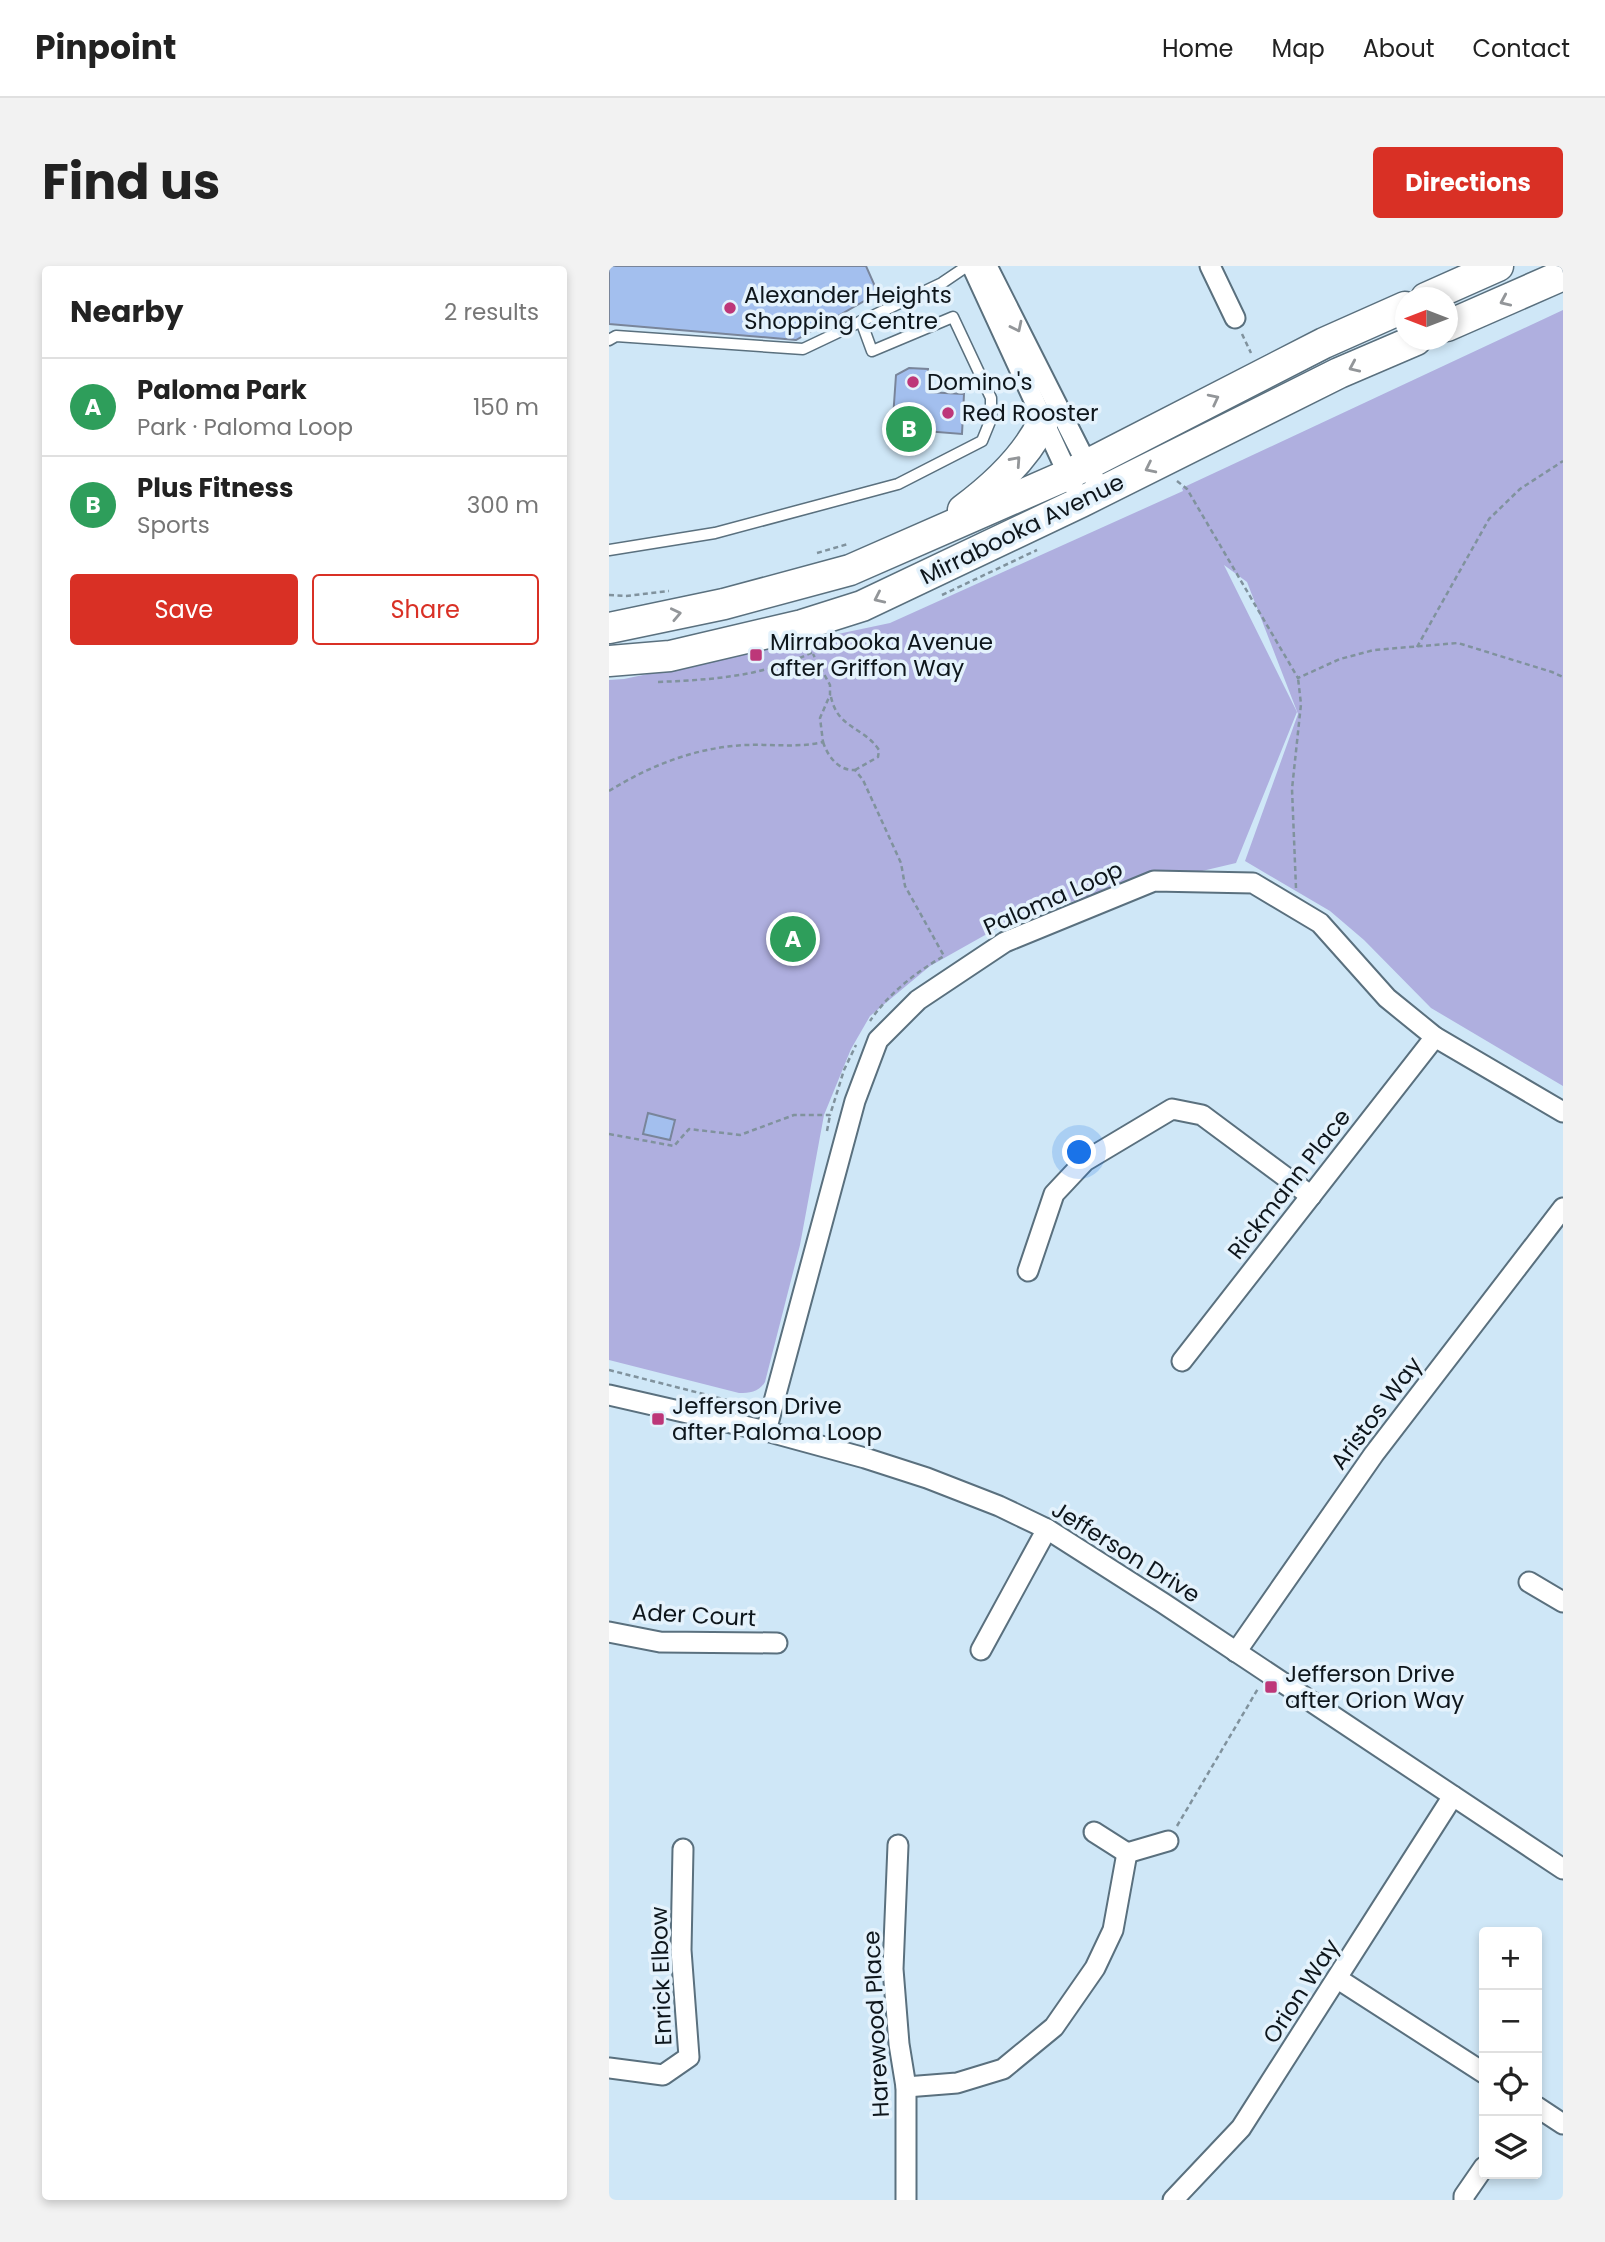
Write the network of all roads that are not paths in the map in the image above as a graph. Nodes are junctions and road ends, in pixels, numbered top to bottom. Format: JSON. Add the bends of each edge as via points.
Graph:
{"nodes":[{"id":1,"x":969,"y":266,"type":"edge"},
{"id":2,"x":987,"y":266,"type":"edge"},
{"id":3,"x":1210,"y":266,"type":"edge"},
{"id":4,"x":1498,"y":266,"type":"edge"},
{"id":5,"x":1563,"y":275,"type":"edge"},
{"id":6,"x":1451,"y":287,"type":"edge"},
{"id":7,"x":1395,"y":311,"type":"edge"},
{"id":8,"x":1235,"y":318,"type":"road end"},
{"id":9,"x":861,"y":321,"type":"junction"},
{"id":10,"x":1458,"y":321,"type":"edge"},
{"id":11,"x":609,"y":340,"type":"edge"},
{"id":12,"x":1395,"y":349,"type":"edge"},
{"id":13,"x":1043,"y":422,"type":"junction"},
{"id":14,"x":1077,"y":469,"type":"junction"},
{"id":15,"x":1091,"y":497,"type":"junction"},
{"id":16,"x":927,"y":537,"type":"junction"},
{"id":17,"x":609,"y":550,"type":"edge"},
{"id":18,"x":609,"y":628,"type":"edge"},
{"id":19,"x":609,"y":661,"type":"edge"},
{"id":20,"x":1435,"y":1037,"type":"junction"},
{"id":21,"x":1563,"y":1112,"type":"edge"},
{"id":22,"x":1311,"y":1196,"type":"junction"},
{"id":23,"x":1563,"y":1208,"type":"edge"},
{"id":24,"x":1028,"y":1271,"type":"dead end"},
{"id":25,"x":1182,"y":1361,"type":"dead end"},
{"id":26,"x":609,"y":1395,"type":"edge"},
{"id":27,"x":766,"y":1431,"type":"junction"},
{"id":28,"x":1047,"y":1529,"type":"junction"},
{"id":29,"x":1529,"y":1582,"type":"dead end"},
{"id":30,"x":1563,"y":1602,"type":"edge"},
{"id":31,"x":609,"y":1632,"type":"edge"},
{"id":32,"x":777,"y":1643,"type":"dead end"},
{"id":33,"x":981,"y":1650,"type":"dead end"},
{"id":34,"x":1236,"y":1652,"type":"junction"},
{"id":35,"x":1454,"y":1796,"type":"junction"},
{"id":36,"x":1094,"y":1832,"type":"dead end"},
{"id":37,"x":1168,"y":1841,"type":"road end"},
{"id":38,"x":898,"y":1845,"type":"dead end"},
{"id":39,"x":683,"y":1849,"type":"dead end"},
{"id":40,"x":1127,"y":1853,"type":"junction"},
{"id":41,"x":1563,"y":1869,"type":"edge"},
{"id":42,"x":1338,"y":1979,"type":"junction"},
{"id":43,"x":609,"y":2068,"type":"edge"},
{"id":44,"x":1479,"y":2070,"type":"edge"},
{"id":45,"x":906,"y":2087,"type":"junction"},
{"id":46,"x":1542,"y":2110,"type":"edge"},
{"id":47,"x":1563,"y":2124,"type":"edge"},
{"id":48,"x":1479,"y":2174,"type":"edge"},
{"id":49,"x":1183,"y":2196,"type":"edge"},
{"id":50,"x":906,"y":2200,"type":"edge"},
{"id":51,"x":1464,"y":2200,"type":"edge"}],
"edges":[{"from":1,"to":9,"type":"lane"},
{"from":1,"to":13,"type":"street"},
{"from":2,"to":14,"type":"street","one_way":true},
{"from":3,"to":8,"type":"street"},
{"from":4,"to":6,"type":"main road"},
{"from":5,"to":10,"type":"main road","one_way":true},
{"from":14,"to":7,"type":"main road","name":"Mirrabooka Avenue","one_way":true,"via":[[1324,342]]},
{"from":9,"to":11,"type":"lane","via":[[803,349],[617,336]]},
{"from":9,"to":17,"type":"lane","via":[[872,351],[953,317],[991,398],[991,419],[982,441],[898,484],[715,533]]},
{"from":12,"to":15,"type":"main road","name":"Mirrabooka Avenue","one_way":true},
{"from":13,"to":14,"type":"street"},
{"from":16,"to":13,"type":"main road","one_way":true,"via":[[989,489],[1035,439]]},
{"from":14,"to":15,"type":"street"},
{"from":14,"to":16,"type":"main road","name":"Mirrabooka Avenue"},
{"from":15,"to":19,"type":"main road","name":"Mirrabooka Avenue","one_way":true,"via":[[862,606],[670,656]]},
{"from":18,"to":16,"type":"main road","name":"Mirrabooka Avenue","one_way":true,"via":[[724,604],[850,570]]},
{"from":20,"to":21,"type":"street","name":"Paloma Loop"},
{"from":20,"to":22,"type":"street","name":"Rickmann Place"},
{"from":20,"to":27,"type":"street","name":"Paloma Loop","via":[[1387,998],[1320,923],[1253,883],[1154,881],[1005,942],[918,1000],[878,1040],[855,1101]]},
{"from":22,"to":24,"type":"street","via":[[1202,1115],[1172,1109],[1085,1161],[1054,1194]]},
{"from":22,"to":25,"type":"street","name":"Rickmann Place"},
{"from":23,"to":34,"type":"street","name":"Aristos Way","via":[[1374,1454]]},
{"from":26,"to":27,"type":"street","name":"Jefferson Drive"},
{"from":27,"to":28,"type":"street","name":"Jefferson Drive","via":[[927,1479]]},
{"from":28,"to":33,"type":"street"},
{"from":28,"to":34,"type":"street","name":"Jefferson Drive"},
{"from":29,"to":30,"type":"street"},
{"from":31,"to":32,"type":"street","name":"Ader Court","via":[[660,1642]]},
{"from":34,"to":35,"type":"street","name":"Jefferson Drive"},
{"from":35,"to":41,"type":"street","name":"Jefferson Drive"},
{"from":35,"to":42,"type":"street","name":"Orion Way"},
{"from":36,"to":40,"type":"street"},
{"from":37,"to":40,"type":"street"},
{"from":38,"to":45,"type":"street","name":"Harewood Place","via":[[893,1969]]},
{"from":39,"to":43,"type":"street","name":"Enrick Elbow","via":[[681,1950],[689,2057],[663,2075]]},
{"from":40,"to":45,"type":"street","via":[[1113,1930],[1095,1968],[1054,2027],[1003,2069],[957,2083]]},
{"from":42,"to":44,"type":"street"},
{"from":42,"to":49,"type":"street","name":"Orion Way","via":[[1241,2128]]},
{"from":45,"to":50,"type":"street","name":"Harewood Place"},
{"from":46,"to":47,"type":"street"},
{"from":48,"to":51,"type":"street"}]}
